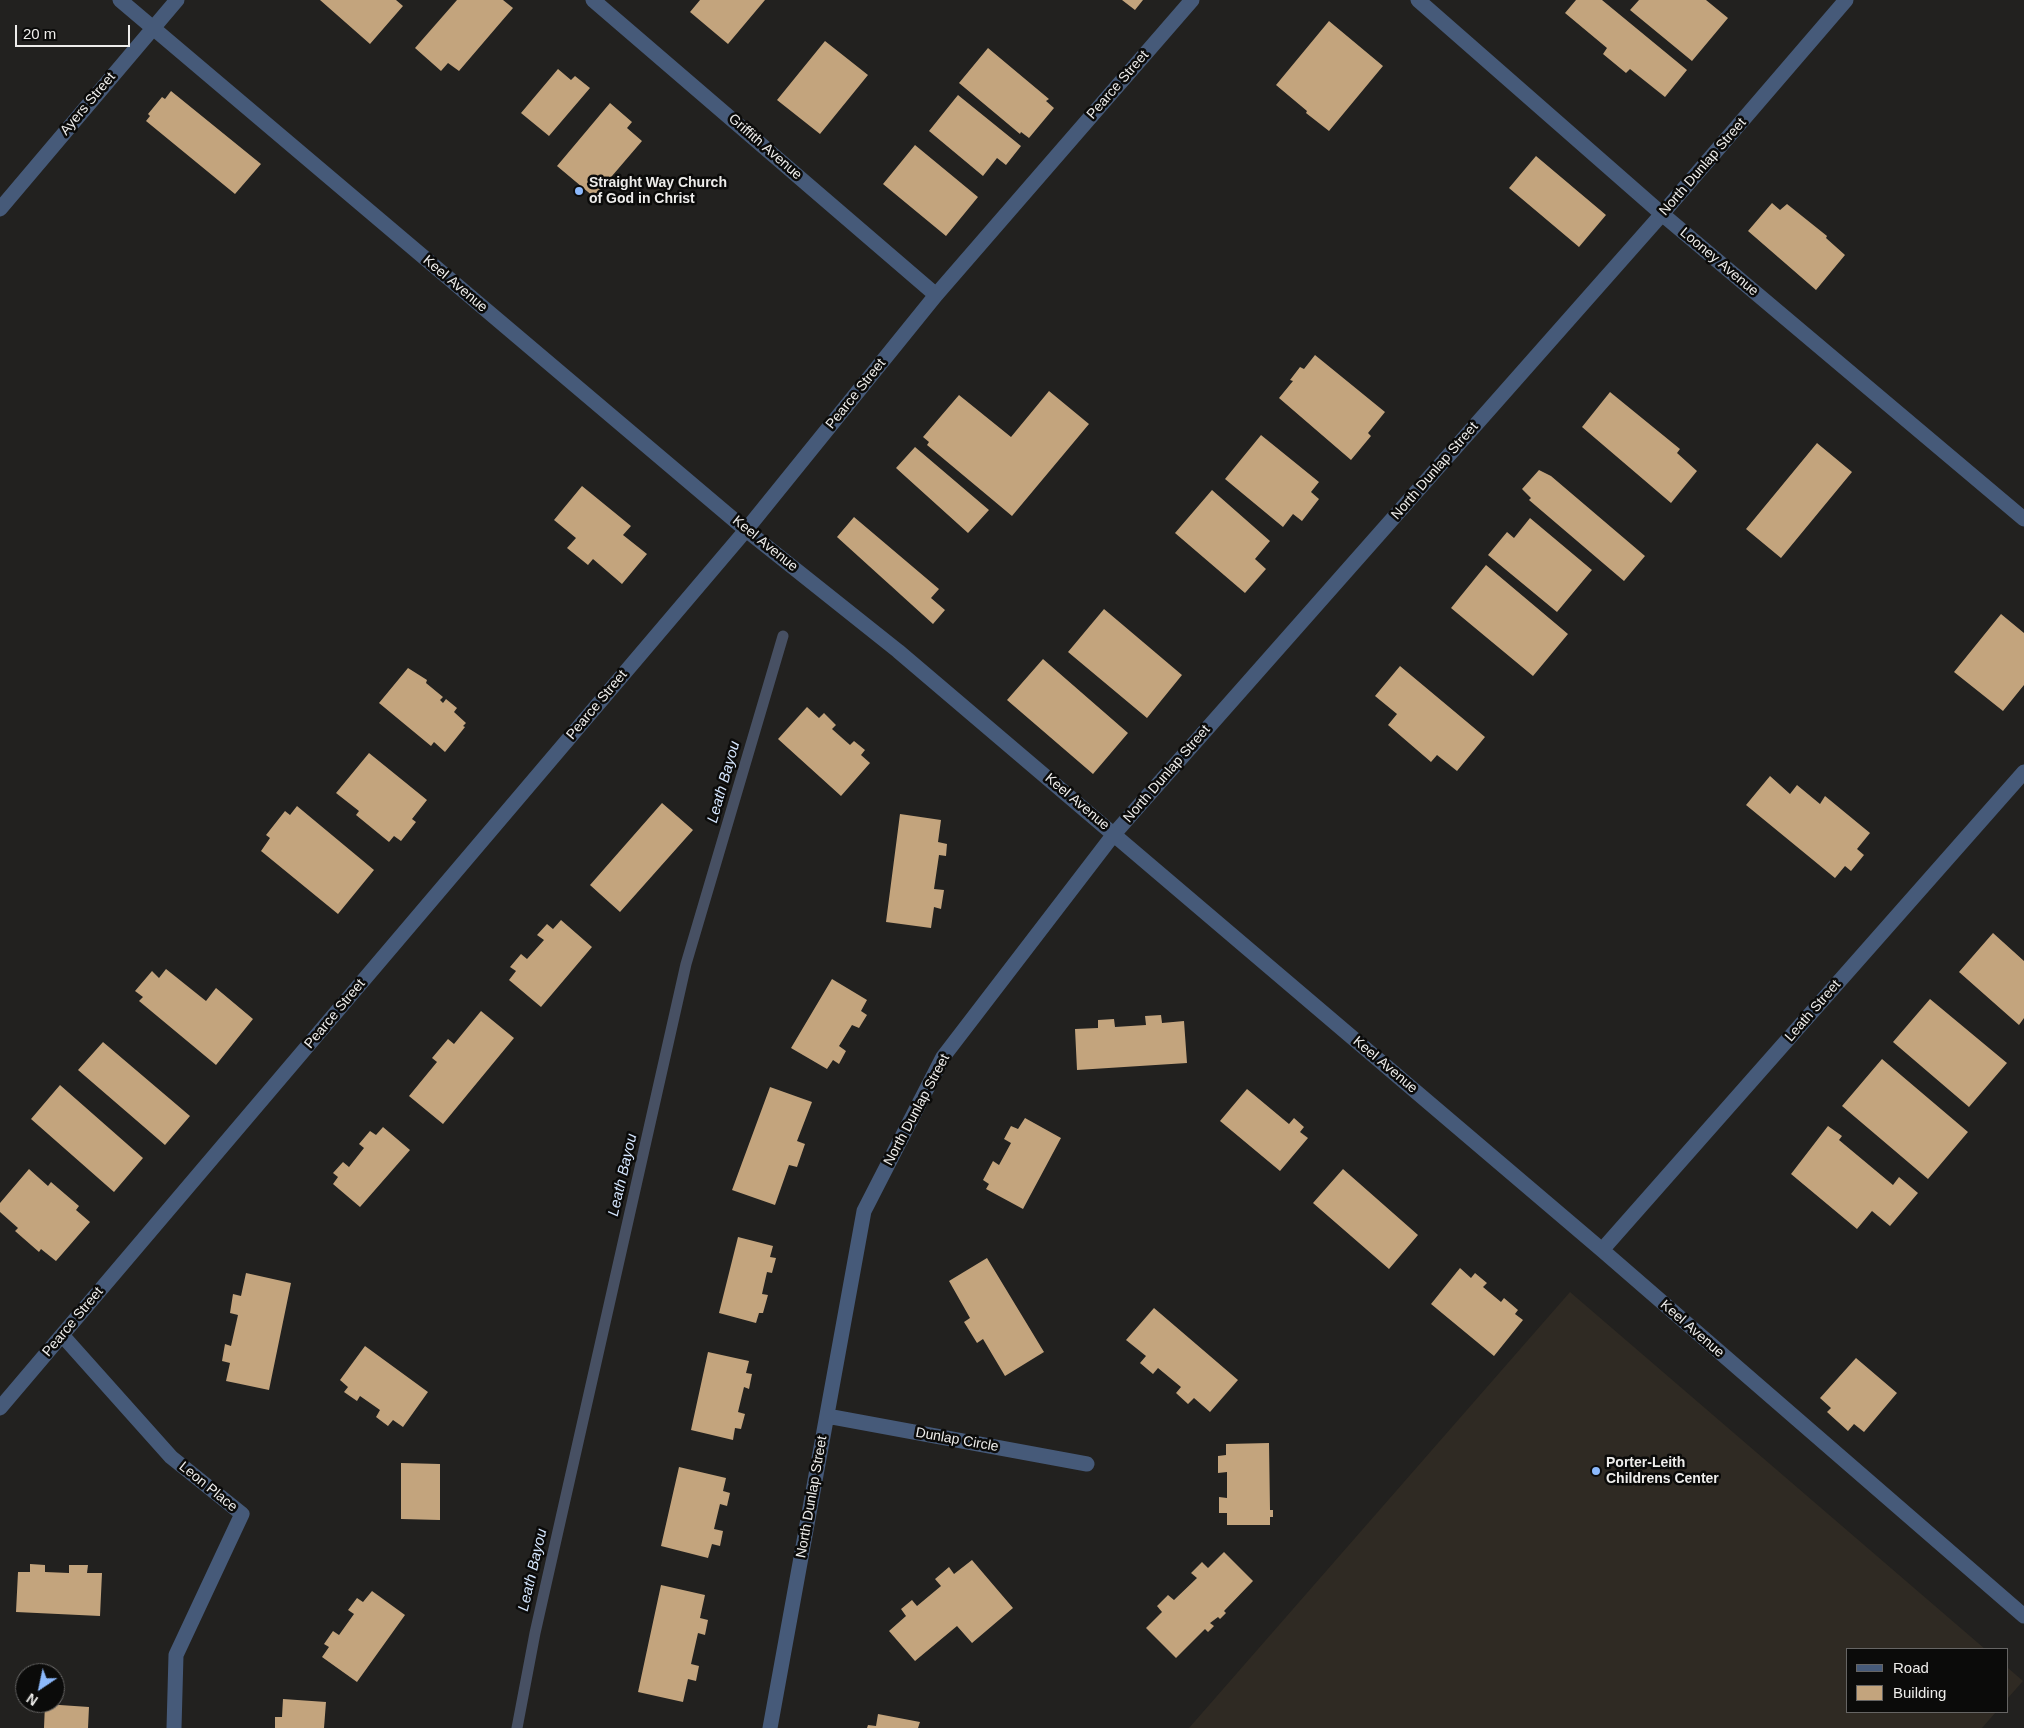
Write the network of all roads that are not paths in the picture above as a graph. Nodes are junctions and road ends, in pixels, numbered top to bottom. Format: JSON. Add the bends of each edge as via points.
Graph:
{"nodes":[{"id":1,"x":120,"y":0,"type":"edge"},
{"id":2,"x":177,"y":0,"type":"edge"},
{"id":3,"x":593,"y":0,"type":"edge"},
{"id":4,"x":1192,"y":0,"type":"edge"},
{"id":5,"x":1418,"y":0,"type":"edge"},
{"id":6,"x":1846,"y":0,"type":"edge"},
{"id":7,"x":152,"y":29,"type":"junction"},
{"id":8,"x":0,"y":209,"type":"edge"},
{"id":9,"x":1662,"y":214,"type":"junction"},
{"id":10,"x":936,"y":295,"type":"junction"},
{"id":11,"x":2024,"y":519,"type":"edge"},
{"id":12,"x":746,"y":530,"type":"junction"},
{"id":13,"x":2024,"y":772,"type":"edge"},
{"id":14,"x":1114,"y":834,"type":"junction"},
{"id":15,"x":1602,"y":1250,"type":"junction"},
{"id":16,"x":62,"y":1335,"type":"junction"},
{"id":17,"x":0,"y":1408,"type":"edge"},
{"id":18,"x":827,"y":1416,"type":"junction"},
{"id":19,"x":1087,"y":1464,"type":"dead end"},
{"id":20,"x":2024,"y":1616,"type":"edge"},
{"id":21,"x":174,"y":1728,"type":"edge"},
{"id":22,"x":770,"y":1728,"type":"edge"}],
"edges":[{"from":1,"to":7,"type":"street","name":"Keel Avenue"},
{"from":2,"to":7,"type":"street","name":"Ayers Street"},
{"from":3,"to":10,"type":"street","name":"Griffith Avenue"},
{"from":4,"to":10,"type":"street","name":"Pearce Street"},
{"from":5,"to":9,"type":"street","name":"Looney Avenue"},
{"from":6,"to":9,"type":"street","name":"North Dunlap Street"},
{"from":7,"to":8,"type":"street","name":"Ayers Street"},
{"from":7,"to":12,"type":"street","name":"Keel Avenue"},
{"from":9,"to":11,"type":"street","name":"Looney Avenue"},
{"from":9,"to":14,"type":"street","name":"North Dunlap Street"},
{"from":10,"to":12,"type":"street","name":"Pearce Street"},
{"from":12,"to":14,"type":"street","name":"Keel Avenue","via":[[898,651]]},
{"from":12,"to":16,"type":"street","name":"Pearce Street"},
{"from":13,"to":15,"type":"street","name":"Leath Street"},
{"from":14,"to":15,"type":"street","name":"Keel Avenue"},
{"from":14,"to":18,"type":"street","name":"North Dunlap Street","via":[[942,1057],[864,1211]]},
{"from":15,"to":20,"type":"street","name":"Keel Avenue"},
{"from":16,"to":17,"type":"street","name":"Pearce Street"},
{"from":16,"to":21,"type":"street","name":"Leon Place","via":[[171,1457],[242,1514],[176,1655]]},
{"from":18,"to":19,"type":"street","name":"Dunlap Circle"},
{"from":18,"to":22,"type":"street","name":"North Dunlap Street"}]}
